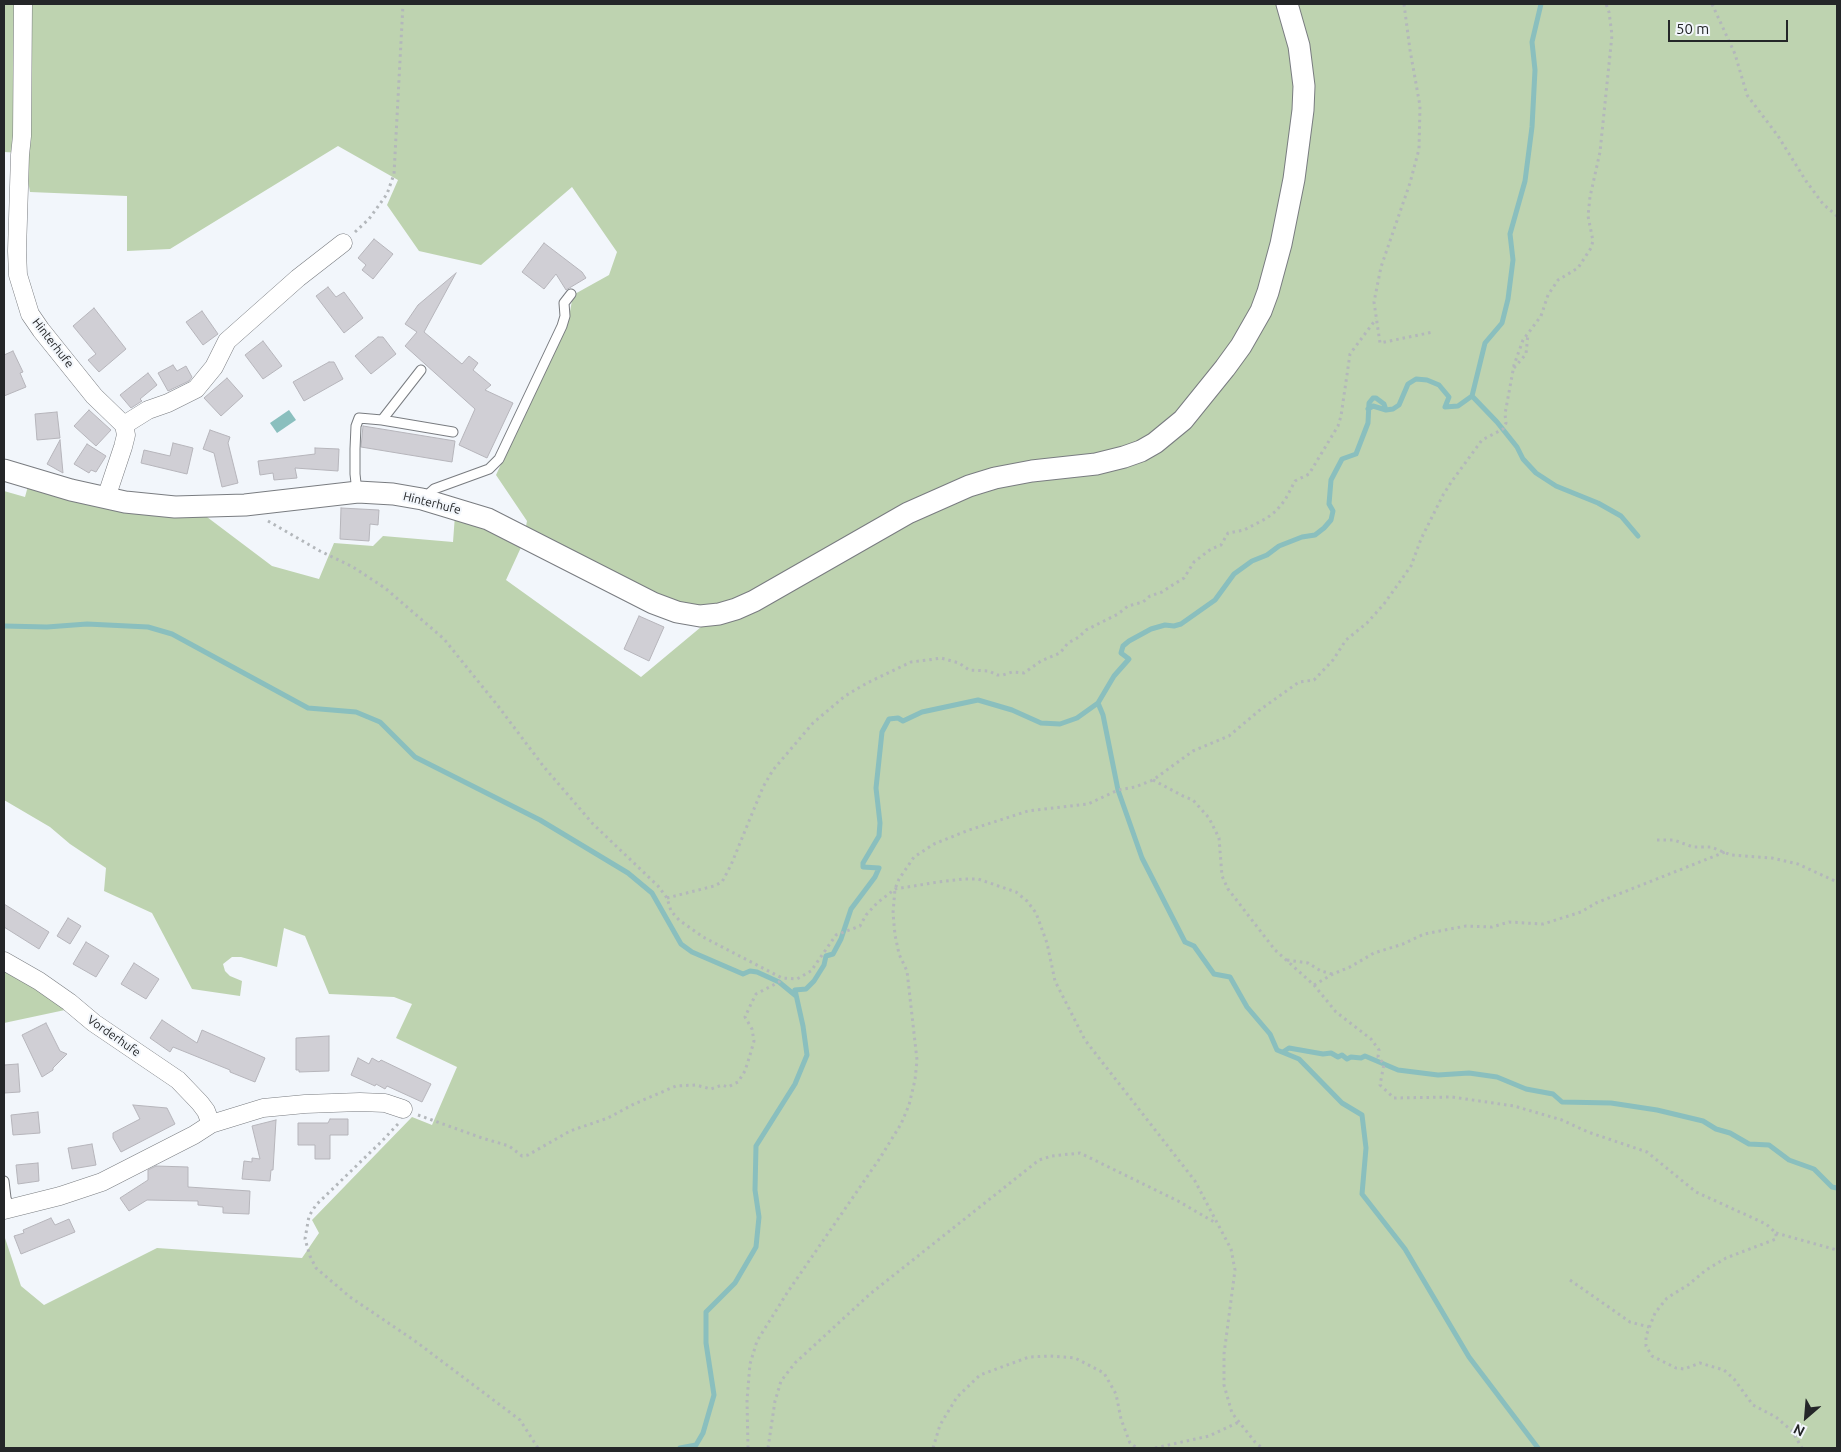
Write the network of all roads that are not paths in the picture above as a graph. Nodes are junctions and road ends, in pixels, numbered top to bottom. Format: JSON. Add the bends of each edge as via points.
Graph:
{"nodes":[{"id":1,"x":23,"y":4,"type":"edge"},
{"id":2,"x":1287,"y":4,"type":"edge"},
{"id":3,"x":343,"y":243,"type":"road end"},
{"id":4,"x":571,"y":294,"type":"dead end"},
{"id":5,"x":421,"y":370,"type":"dead end"},
{"id":6,"x":382,"y":420,"type":"junction"},
{"id":7,"x":124,"y":425,"type":"junction"},
{"id":8,"x":453,"y":432,"type":"dead end"},
{"id":9,"x":4,"y":470,"type":"edge"},
{"id":10,"x":358,"y":492,"type":"junction"},
{"id":11,"x":106,"y":498,"type":"junction"},
{"id":12,"x":422,"y":499,"type":"junction"},
{"id":13,"x":4,"y":961,"type":"edge"},
{"id":14,"x":402,"y":1109,"type":"road end"},
{"id":15,"x":211,"y":1124,"type":"junction"},
{"id":16,"x":4,"y":1181,"type":"edge"},
{"id":17,"x":7,"y":1209,"type":"edge"}],
"edges":[{"from":1,"to":7,"type":"street","name":"Hinterhufe","via":[[18,276],[30,314],[41,330],[94,396]]},
{"from":2,"to":12,"type":"street","name":"Hinterhufe","via":[[1303,68],[1303,110],[1294,178],[1268,292],[1261,311],[1225,368],[1183,420],[1155,443],[1124,458],[1032,471],[969,486],[908,513],[754,601],[719,614],[700,616],[652,603],[488,520]]},
{"from":3,"to":7,"type":"street","via":[[298,278],[228,341],[214,367],[196,389],[148,410]]},
{"from":4,"to":12,"type":"lane","via":[[564,303],[562,326],[498,459],[489,469],[434,489]]},
{"from":5,"to":6,"type":"lane"},
{"from":6,"to":8,"type":"lane"},
{"from":6,"to":10,"type":"lane","via":[[360,418],[356,426]]},
{"from":7,"to":11,"type":"street","via":[[126,435]]},
{"from":9,"to":11,"type":"street","name":"Hinterhufe"},
{"from":10,"to":11,"type":"street","name":"Hinterhufe","via":[[245,505],[175,507]]},
{"from":10,"to":12,"type":"street","name":"Hinterhufe"},
{"from":13,"to":15,"type":"street","name":"Vorderhufe","via":[[39,981],[94,1024],[178,1080],[200,1103]]},
{"from":14,"to":15,"type":"street","via":[[360,1102],[305,1104],[263,1108]]},
{"from":15,"to":17,"type":"street","via":[[102,1182]]},
{"from":16,"to":17,"type":"lane"}]}
